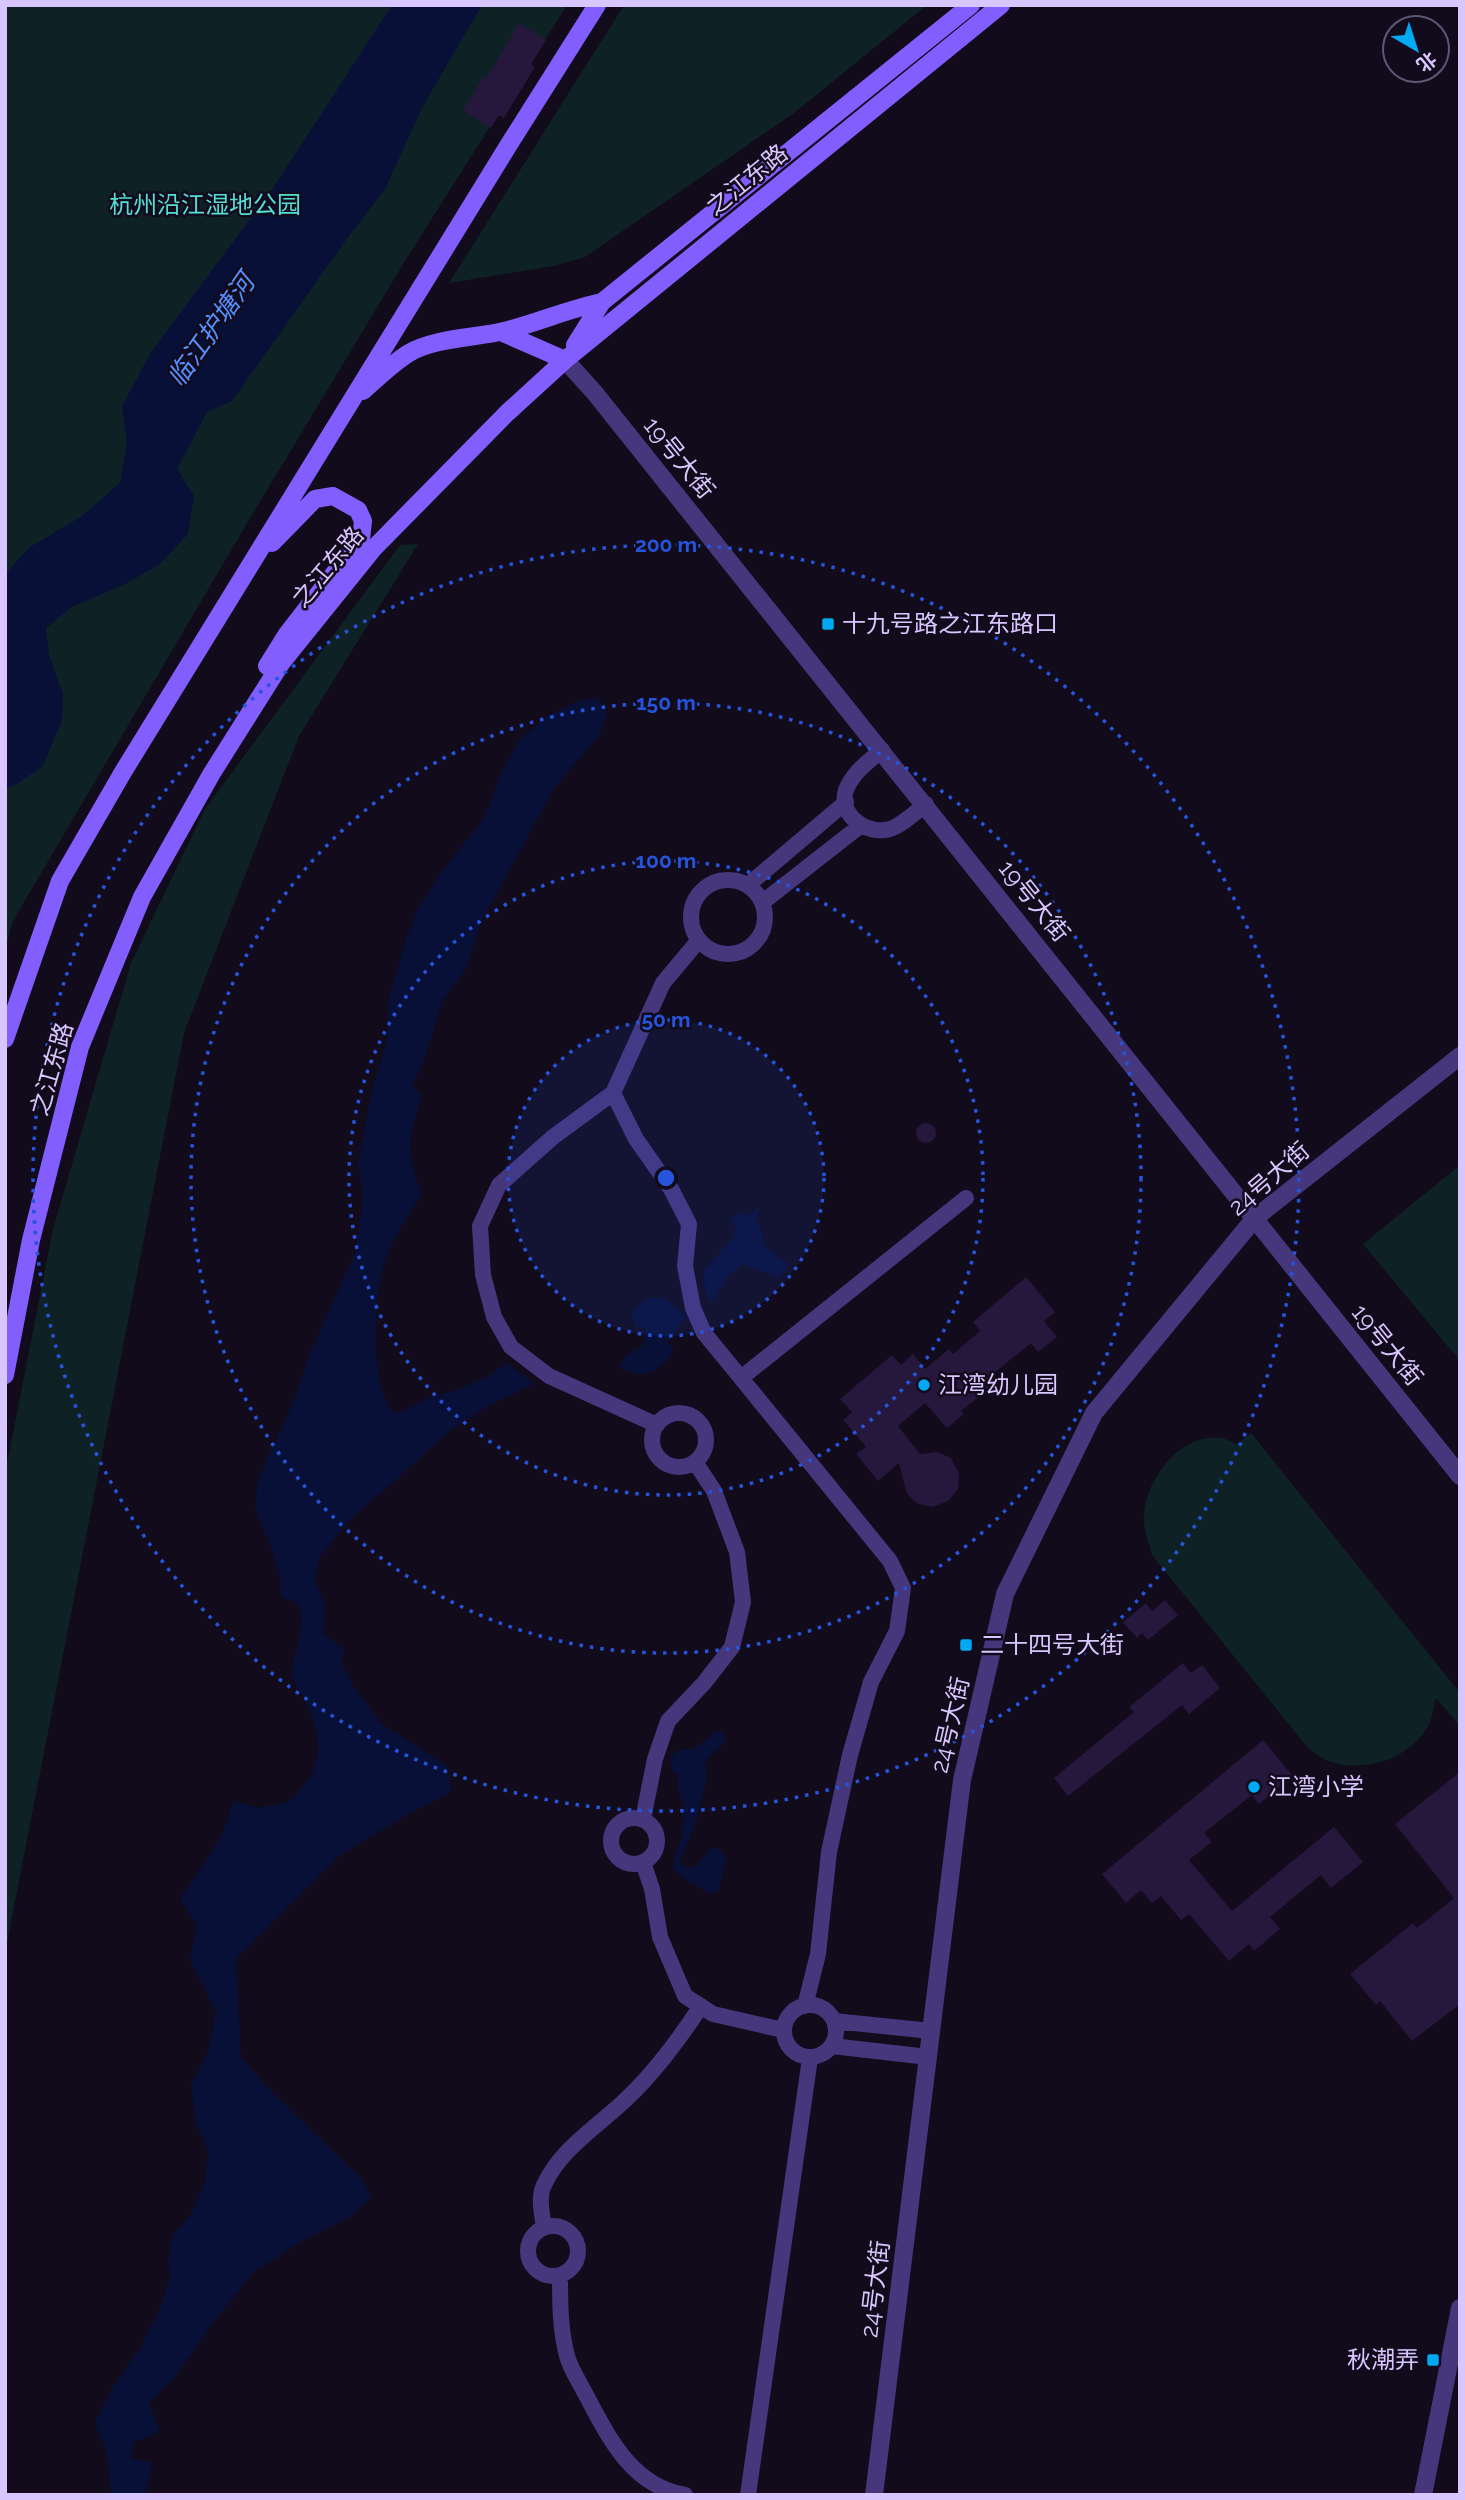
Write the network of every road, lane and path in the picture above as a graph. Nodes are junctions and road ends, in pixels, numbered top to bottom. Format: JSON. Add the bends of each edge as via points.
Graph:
{"nodes":[{"id":1,"x":597,"y":5,"type":"edge"},
{"id":2,"x":971,"y":5,"type":"edge"},
{"id":3,"x":1002,"y":5,"type":"edge"},
{"id":4,"x":602,"y":302,"type":"junction"},
{"id":5,"x":500,"y":332,"type":"junction"},
{"id":6,"x":565,"y":360,"type":"junction"},
{"id":7,"x":349,"y":405,"type":"junction"},
{"id":8,"x":250,"y":565,"type":"junction"},
{"id":9,"x":261,"y":696,"type":"junction"},
{"id":10,"x":883,"y":750,"type":"junction"},
{"id":11,"x":846,"y":802,"type":"junction"},
{"id":12,"x":926,"y":804,"type":"junction"},
{"id":13,"x":860,"y":826,"type":"junction"},
{"id":14,"x":748,"y":885,"type":"junction"},
{"id":15,"x":763,"y":902,"type":"junction"},
{"id":16,"x":699,"y":940,"type":"junction"},
{"id":17,"x":5,"y":1039,"type":"edge"},
{"id":18,"x":1460,"y":1056,"type":"edge"},
{"id":19,"x":613,"y":1093,"type":"junction"},
{"id":20,"x":966,"y":1198,"type":"dead end"},
{"id":21,"x":1255,"y":1219,"type":"junction"},
{"id":22,"x":5,"y":1375,"type":"edge"},
{"id":23,"x":741,"y":1378,"type":"junction"},
{"id":24,"x":657,"y":1425,"type":"junction"},
{"id":25,"x":695,"y":1462,"type":"junction"},
{"id":26,"x":1460,"y":1476,"type":"edge"},
{"id":27,"x":643,"y":1819,"type":"junction"},
{"id":28,"x":643,"y":1862,"type":"junction"},
{"id":29,"x":701,"y":2006,"type":"junction"},
{"id":30,"x":806,"y":2006,"type":"junction"},
{"id":31,"x":834,"y":2021,"type":"junction"},
{"id":32,"x":783,"y":2030,"type":"junction"},
{"id":33,"x":931,"y":2031,"type":"junction"},
{"id":34,"x":832,"y":2046,"type":"junction"},
{"id":35,"x":928,"y":2057,"type":"junction"},
{"id":36,"x":810,"y":2058,"type":"junction"},
{"id":37,"x":544,"y":2227,"type":"junction"},
{"id":38,"x":559,"y":2275,"type":"junction"},
{"id":39,"x":1460,"y":2308,"type":"edge"},
{"id":40,"x":685,"y":2495,"type":"edge"},
{"id":41,"x":748,"y":2495,"type":"edge"},
{"id":42,"x":874,"y":2495,"type":"edge"},
{"id":43,"x":1423,"y":2495,"type":"edge"}],
"edges":[{"from":1,"to":7,"type":"main road"},
{"from":2,"to":4,"type":"main road","name":"之江东路"},
{"from":3,"to":6,"type":"main road","name":"之江东路"},
{"from":4,"to":5,"type":"main road"},
{"from":4,"to":6,"type":"main road"},
{"from":5,"to":6,"type":"main road"},
{"from":5,"to":7,"type":"main road","via":[[411,352]]},
{"from":6,"to":9,"type":"main road","name":"之江东路","via":[[373,549],[282,662]]},
{"from":6,"to":10,"type":"street","name":"19号大街"},
{"from":7,"to":8,"type":"main road"},
{"from":8,"to":9,"type":"main road","via":[[315,499],[333,496],[358,510],[363,521],[361,539],[262,673]]},
{"from":8,"to":17,"type":"main road","via":[[60,881]]},
{"from":9,"to":22,"type":"main road","name":"之江东路","via":[[142,897],[80,1047],[31,1240]]},
{"from":10,"to":11,"type":"street","via":[[854,774]]},
{"from":10,"to":12,"type":"street","name":"19号大街"},
{"from":11,"to":13,"type":"street"},
{"from":11,"to":14,"type":"street"},
{"from":12,"to":13,"type":"street","via":[[893,828],[875,831]]},
{"from":12,"to":21,"type":"street","name":"19号大街"},
{"from":13,"to":15,"type":"street"},
{"from":14,"to":15,"type":"street"},
{"from":14,"to":16,"type":"street","via":[[723,880],[700,892],[691,916]]},
{"from":15,"to":16,"type":"street","via":[[765,926],[752,946],[742,952],[719,953]]},
{"from":16,"to":19,"type":"street","via":[[663,983]]},
{"from":18,"to":21,"type":"street","name":"24号大街"},
{"from":19,"to":23,"type":"street","via":[[689,1224],[685,1266],[694,1308],[704,1333]]},
{"from":19,"to":24,"type":"street","via":[[499,1185],[480,1226],[483,1275],[494,1317],[511,1347],[549,1376]]},
{"from":20,"to":23,"type":"street"},
{"from":21,"to":26,"type":"street","name":"19号大街"},
{"from":21,"to":33,"type":"street","name":"24号大街","via":[[1094,1413],[1005,1594],[962,1780]]},
{"from":23,"to":30,"type":"street","via":[[890,1561],[903,1588],[897,1631],[871,1682],[850,1755],[829,1852],[818,1954]]},
{"from":24,"to":25,"type":"street","via":[[652,1443],[660,1460],[677,1467]]},
{"from":24,"to":25,"type":"street","via":[[678,1413],[701,1423],[705,1448]]},
{"from":25,"to":27,"type":"street","via":[[714,1491],[737,1552],[743,1602],[732,1647],[668,1721]]},
{"from":27,"to":28,"type":"street","via":[[655,1829],[657,1844]]},
{"from":27,"to":28,"type":"street","via":[[621,1821],[611,1840],[621,1860]]},
{"from":28,"to":29,"type":"street","via":[[670,1965],[685,1996]]},
{"from":29,"to":32,"type":"street","via":[[713,2014]]},
{"from":29,"to":37,"type":"street","via":[[655,2068],[559,2161],[542,2186]]},
{"from":30,"to":31,"type":"street","via":[[822,2008]]},
{"from":30,"to":32,"type":"street","via":[[790,2014]]},
{"from":31,"to":33,"type":"street"},
{"from":31,"to":34,"type":"street"},
{"from":32,"to":36,"type":"street","via":[[793,2052]]},
{"from":33,"to":35,"type":"street","name":"24号大街"},
{"from":34,"to":35,"type":"street"},
{"from":34,"to":36,"type":"street"},
{"from":35,"to":42,"type":"street","name":"24号大街"},
{"from":36,"to":41,"type":"street"},
{"from":37,"to":38,"type":"street","via":[[531,2238],[529,2258],[543,2274]]},
{"from":37,"to":38,"type":"street","via":[[560,2226],[577,2243],[577,2259]]},
{"from":38,"to":40,"type":"street","via":[[560,2322],[568,2359],[616,2450],[638,2473],[670,2492]]},
{"from":39,"to":43,"type":"street"}]}
